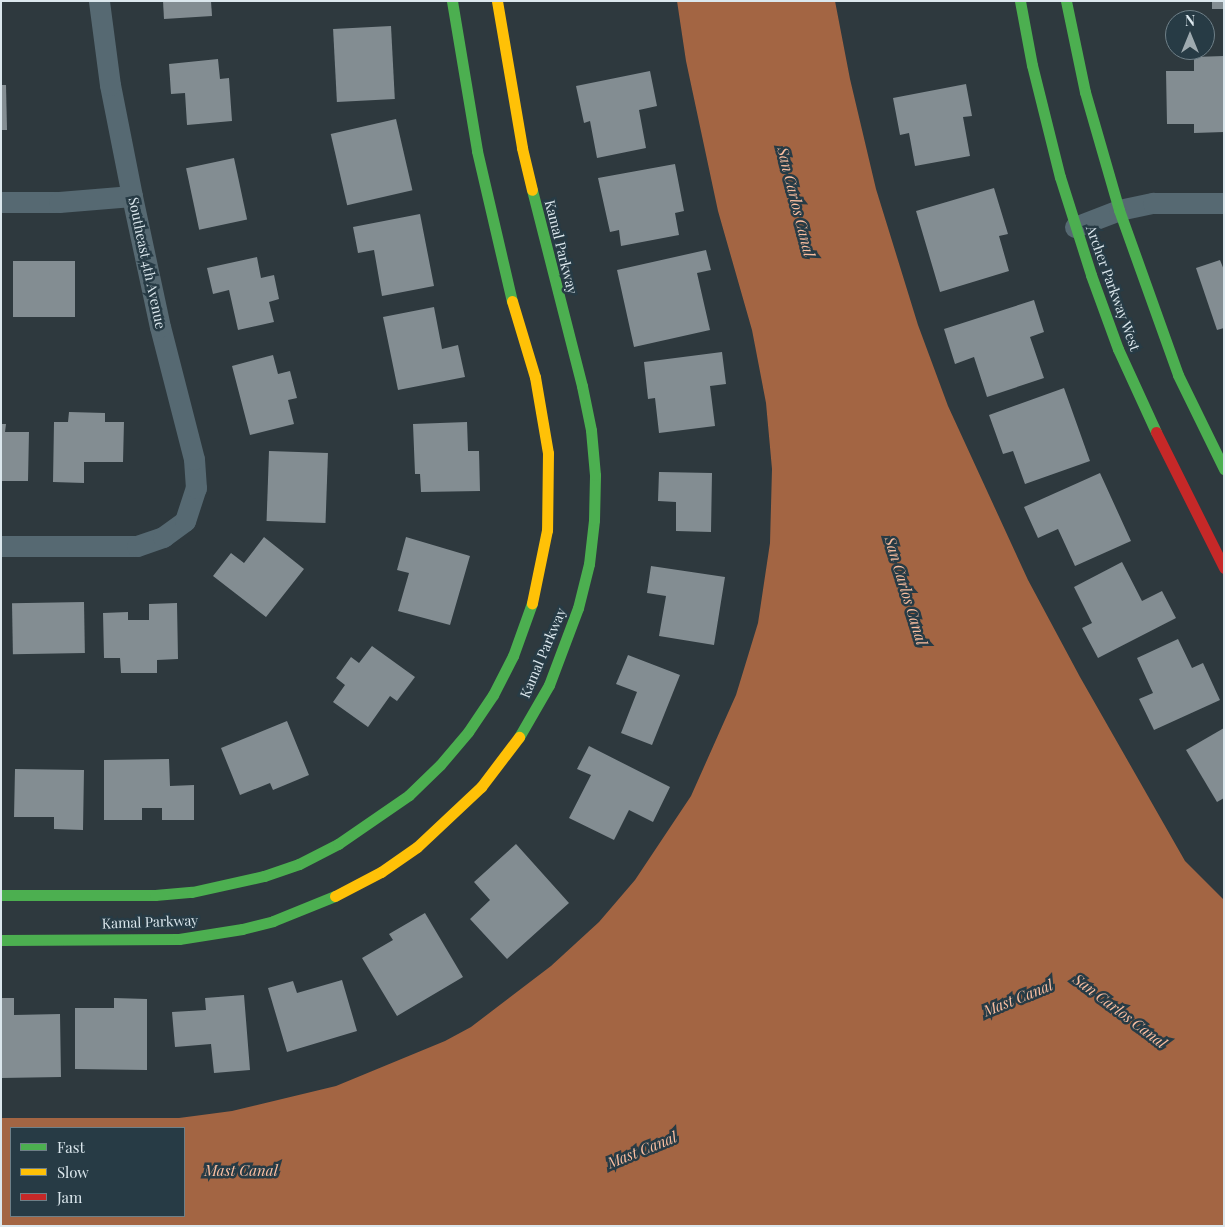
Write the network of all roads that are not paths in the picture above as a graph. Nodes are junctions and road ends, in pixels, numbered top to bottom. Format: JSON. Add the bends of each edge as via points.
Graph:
{"nodes":[{"id":1,"x":99,"y":1,"type":"edge"},
{"id":2,"x":452,"y":1,"type":"edge"},
{"id":3,"x":497,"y":1,"type":"edge"},
{"id":4,"x":1020,"y":1,"type":"edge"},
{"id":5,"x":1066,"y":1,"type":"edge"},
{"id":6,"x":132,"y":196,"type":"junction"},
{"id":7,"x":1,"y":202,"type":"edge"},
{"id":8,"x":1224,"y":203,"type":"edge"},
{"id":9,"x":1119,"y":210,"type":"junction"},
{"id":10,"x":1075,"y":227,"type":"junction"},
{"id":11,"x":1224,"y":469,"type":"edge"},
{"id":12,"x":1,"y":546,"type":"edge"},
{"id":13,"x":1224,"y":568,"type":"edge"},
{"id":14,"x":1,"y":895,"type":"edge"},
{"id":15,"x":1,"y":940,"type":"edge"}],
"edges":[{"from":1,"to":6,"type":"street","name":"Southeast 4th Avenue","via":[[110,85]]},
{"from":2,"to":14,"type":"street","name":"Kamal Parkway","via":[[477,151],[506,277],[535,377],[548,453],[547,530],[540,573],[529,615],[513,656],[493,695],[440,765],[374,821],[299,864],[264,876],[192,892]]},
{"from":3,"to":15,"type":"street","name":"Kamal Parkway","via":[[522,148],[582,386],[591,430],[595,475],[594,520],[578,608],[549,685],[530,721],[507,755],[457,812],[417,847],[343,893],[273,921],[180,939]]},
{"from":4,"to":10,"type":"street","name":"Archer Parkway West","via":[[1032,65]]},
{"from":5,"to":9,"type":"street","via":[[1085,92]]},
{"from":6,"to":7,"type":"street","via":[[59,202]]},
{"from":6,"to":12,"type":"street","name":"Southeast 4th Avenue","via":[[160,327],[194,459],[196,488],[185,521],[163,537],[137,546]]},
{"from":8,"to":9,"type":"street","via":[[1153,203]]},
{"from":9,"to":10,"type":"street"},
{"from":9,"to":11,"type":"street","via":[[1178,375]]},
{"from":10,"to":13,"type":"street","name":"Archer Parkway West","via":[[1118,349],[1168,459]]}]}
